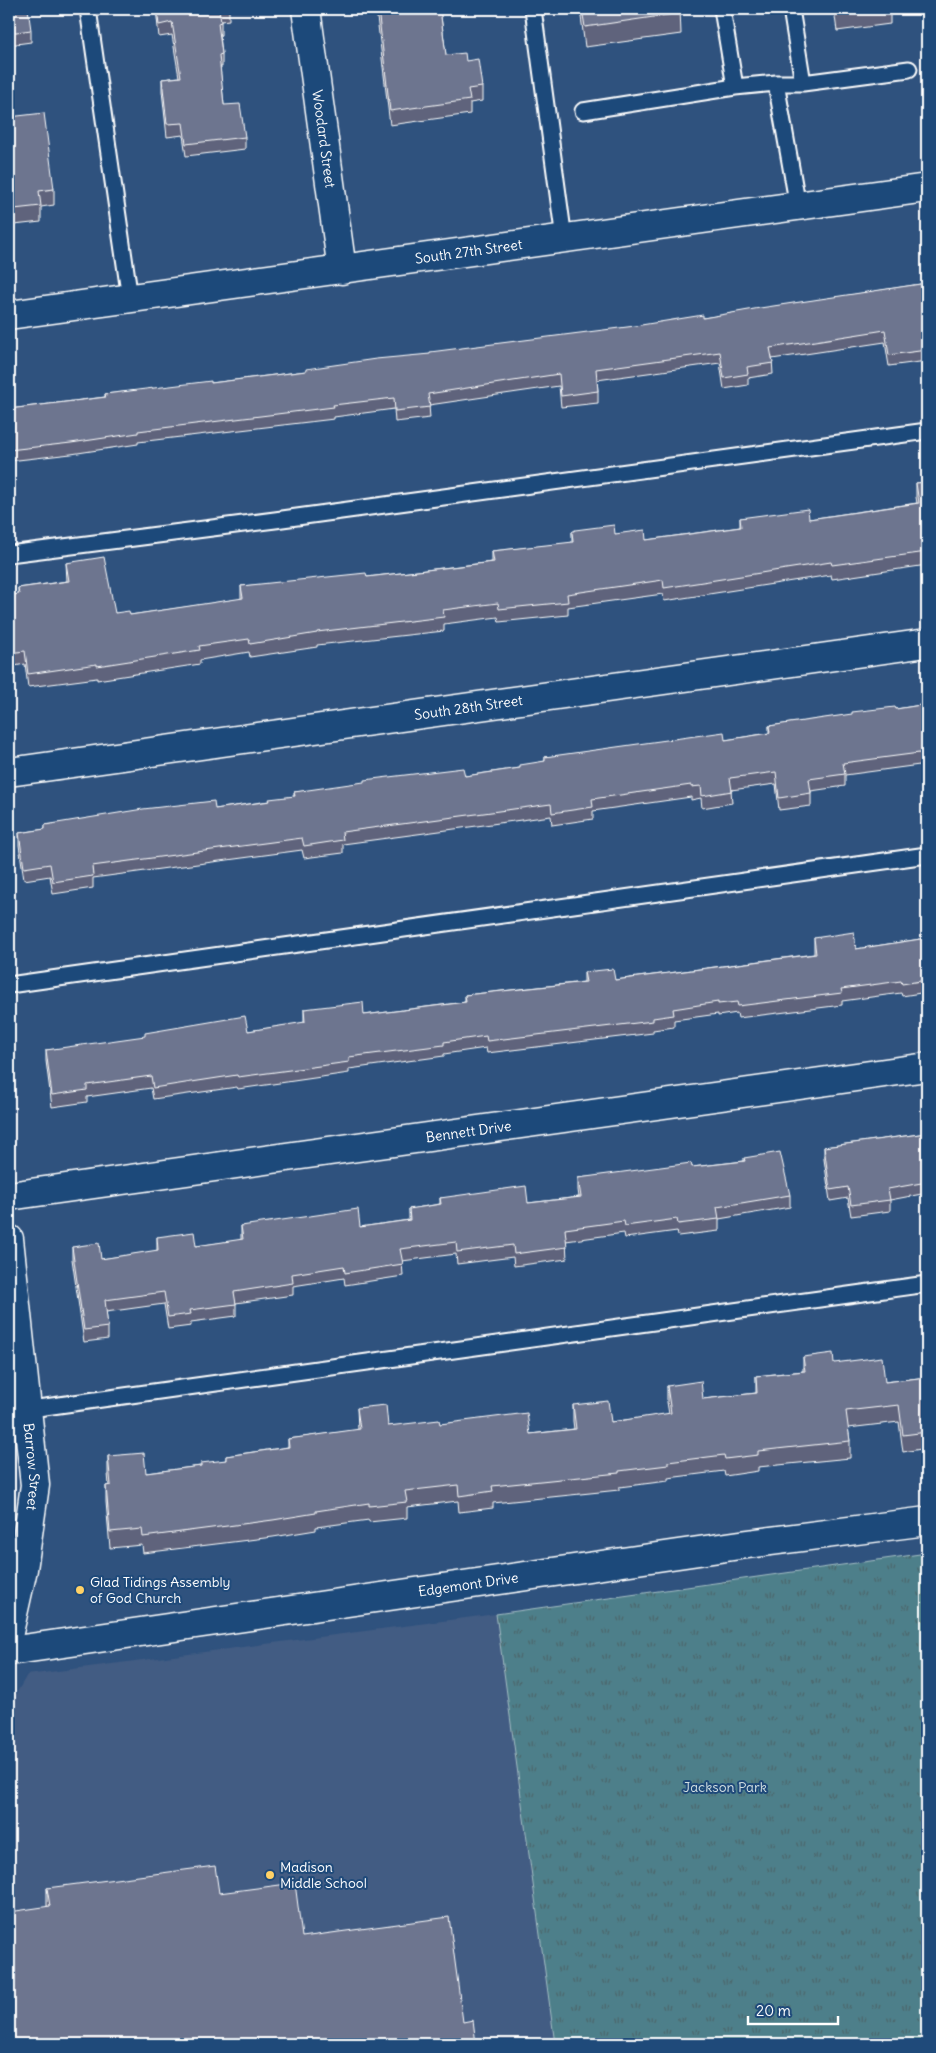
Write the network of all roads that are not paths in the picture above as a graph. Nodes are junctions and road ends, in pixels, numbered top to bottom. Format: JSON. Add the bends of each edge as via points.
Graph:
{"nodes":[{"id":1,"x":88,"y":9,"type":"edge"},
{"id":2,"x":306,"y":9,"type":"edge"},
{"id":3,"x":533,"y":9,"type":"edge"},
{"id":4,"x":722,"y":9,"type":"edge"},
{"id":5,"x":791,"y":9,"type":"edge"},
{"id":6,"x":909,"y":70,"type":"dead end"},
{"id":7,"x":776,"y":83,"type":"junction"},
{"id":8,"x":803,"y":83,"type":"junction"},
{"id":9,"x":735,"y":87,"type":"junction"},
{"id":10,"x":583,"y":111,"type":"dead end"},
{"id":11,"x":927,"y":188,"type":"edge"},
{"id":12,"x":798,"y":207,"type":"junction"},
{"id":13,"x":564,"y":239,"type":"junction"},
{"id":14,"x":342,"y":270,"type":"junction"},
{"id":15,"x":130,"y":299,"type":"junction"},
{"id":16,"x":9,"y":315,"type":"edge"},
{"id":17,"x":927,"y":431,"type":"edge"},
{"id":18,"x":9,"y":554,"type":"edge"},
{"id":19,"x":927,"y":643,"type":"edge"},
{"id":20,"x":9,"y":772,"type":"edge"},
{"id":21,"x":927,"y":855,"type":"edge"},
{"id":22,"x":9,"y":985,"type":"edge"},
{"id":23,"x":927,"y":1067,"type":"edge"},
{"id":24,"x":9,"y":1196,"type":"edge"},
{"id":25,"x":9,"y":1239,"type":"edge"},
{"id":26,"x":927,"y":1284,"type":"edge"},
{"id":27,"x":18,"y":1410,"type":"edge"},
{"id":28,"x":927,"y":1521,"type":"edge"},
{"id":29,"x":9,"y":1632,"type":"edge"},
{"id":30,"x":9,"y":1651,"type":"edge"}],
"edges":[{"from":1,"to":15,"type":"lane"},
{"from":2,"to":14,"type":"street","name":"Woodard Street"},
{"from":3,"to":13,"type":"lane"},
{"from":4,"to":9,"type":"lane"},
{"from":5,"to":8,"type":"lane"},
{"from":6,"to":8,"type":"lane"},
{"from":7,"to":8,"type":"lane"},
{"from":7,"to":9,"type":"lane"},
{"from":7,"to":12,"type":"lane"},
{"from":9,"to":10,"type":"lane"},
{"from":11,"to":12,"type":"street","name":"South 27th Street"},
{"from":12,"to":13,"type":"street","name":"South 27th Street"},
{"from":13,"to":14,"type":"street","name":"South 27th Street"},
{"from":14,"to":15,"type":"street","name":"South 27th Street"},
{"from":15,"to":16,"type":"street","name":"South 27th Street"},
{"from":17,"to":18,"type":"lane"},
{"from":19,"to":20,"type":"street","name":"South 28th Street"},
{"from":21,"to":22,"type":"lane"},
{"from":23,"to":24,"type":"street","name":"Bennett Drive"},
{"from":25,"to":27,"type":"street","name":"Barrow Street"},
{"from":26,"to":27,"type":"lane"},
{"from":27,"to":29,"type":"street","name":"Barrow Street","via":[[35,1485],[23,1569]]},
{"from":28,"to":30,"type":"street","name":"Edgemont Drive"}]}
